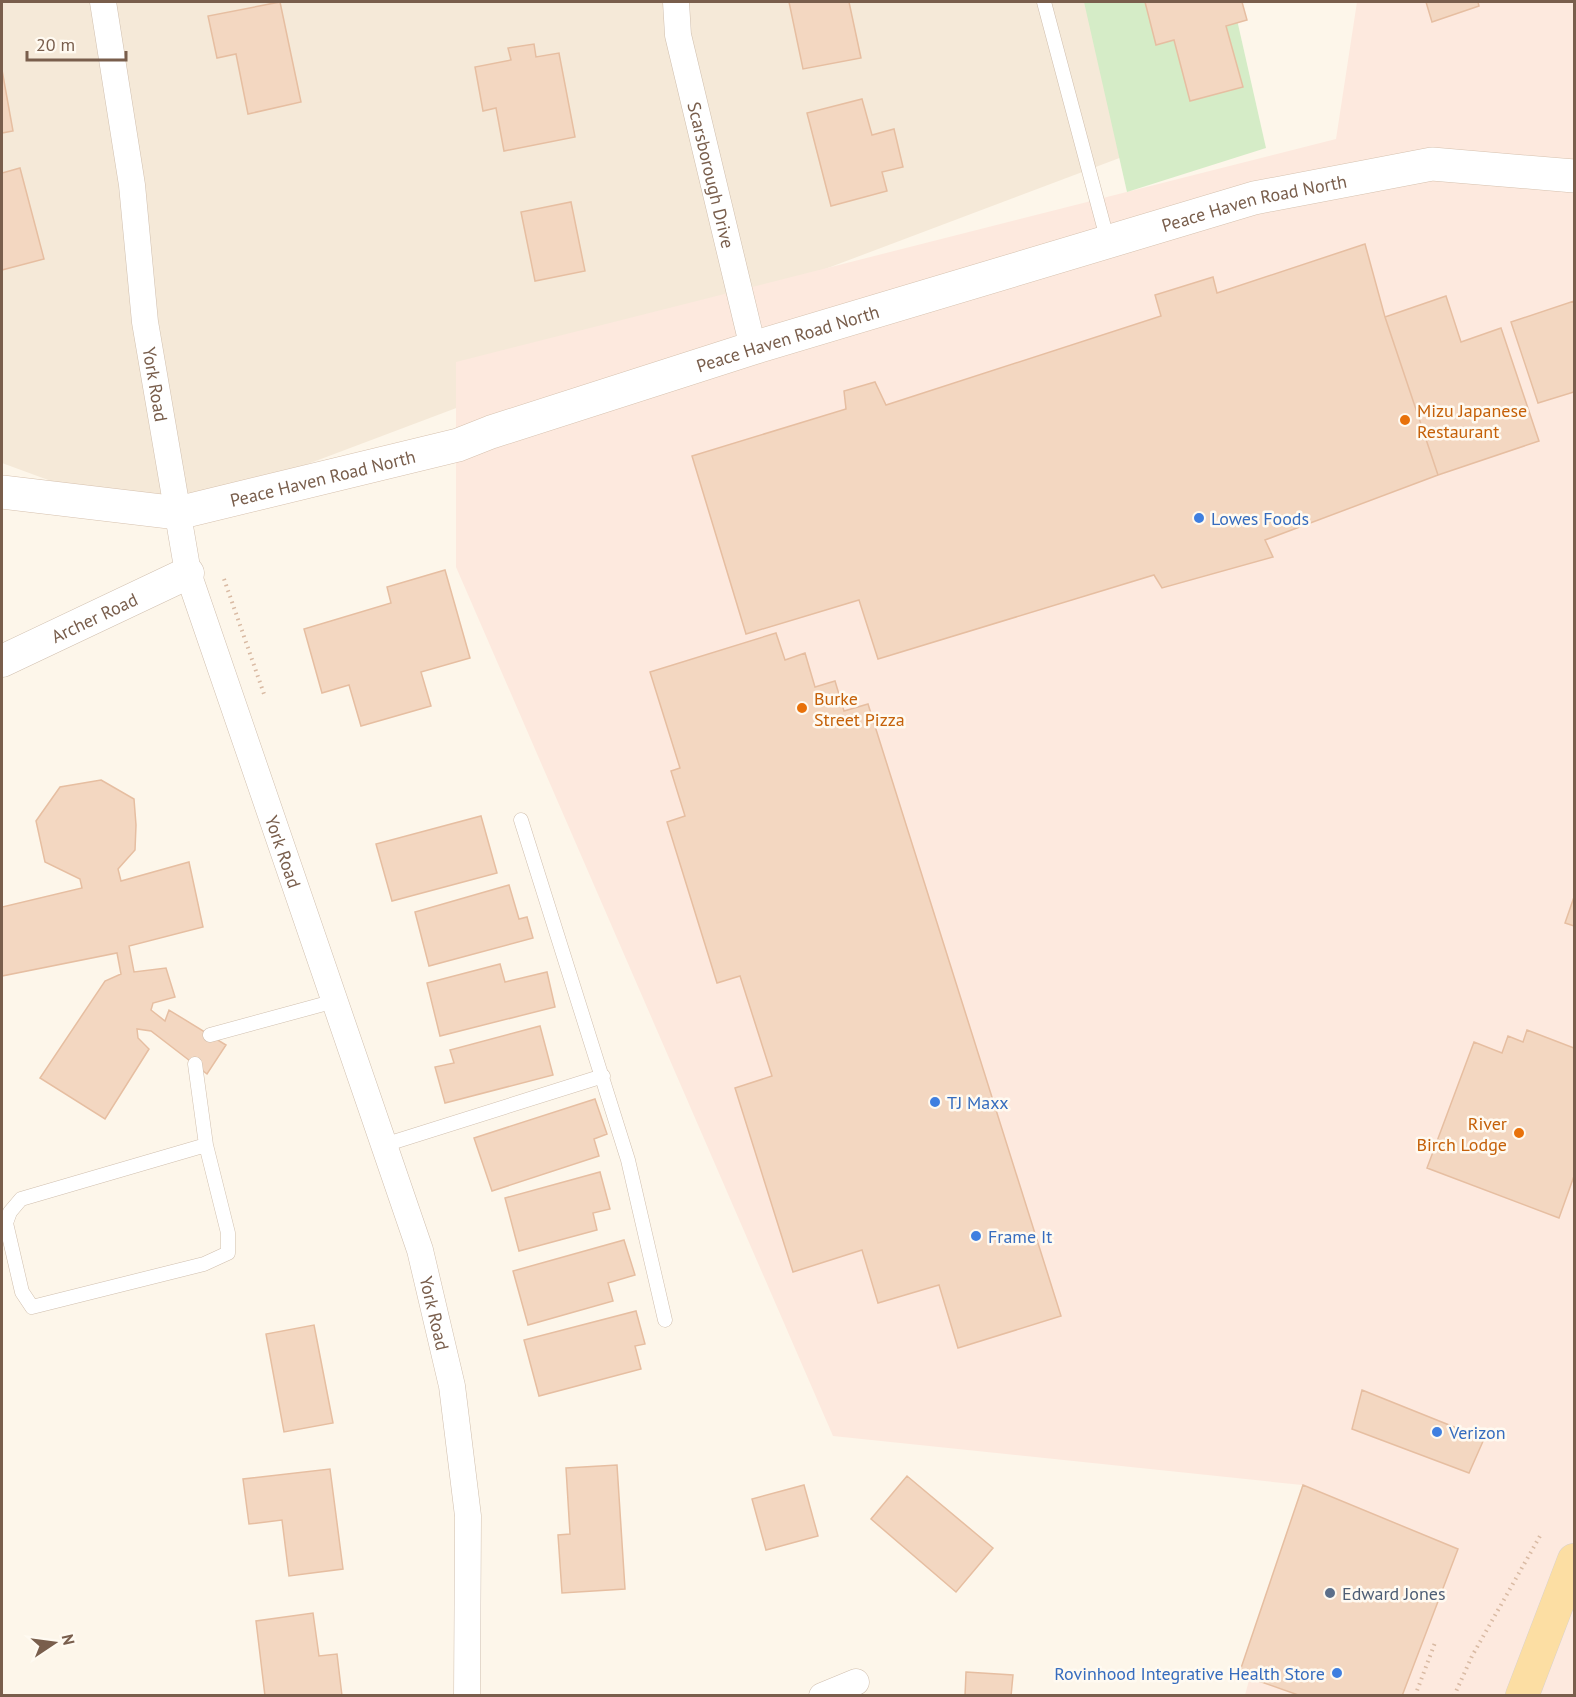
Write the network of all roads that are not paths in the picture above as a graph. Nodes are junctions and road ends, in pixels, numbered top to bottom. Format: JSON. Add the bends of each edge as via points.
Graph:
{"nodes":[{"id":1,"x":103,"y":2,"type":"edge"},
{"id":2,"x":676,"y":2,"type":"edge"},
{"id":3,"x":1044,"y":2,"type":"edge"},
{"id":4,"x":1575,"y":176,"type":"edge"},
{"id":5,"x":1108,"y":242,"type":"junction"},
{"id":6,"x":753,"y":348,"type":"junction"},
{"id":7,"x":2,"y":492,"type":"edge"},
{"id":8,"x":178,"y":513,"type":"junction"},
{"id":9,"x":188,"y":573,"type":"junction"},
{"id":10,"x":2,"y":661,"type":"edge"},
{"id":11,"x":521,"y":820,"type":"dead end"},
{"id":12,"x":335,"y":1001,"type":"junction"},
{"id":13,"x":210,"y":1035,"type":"dead end"},
{"id":14,"x":195,"y":1064,"type":"dead end"},
{"id":15,"x":603,"y":1076,"type":"junction"},
{"id":16,"x":206,"y":1145,"type":"junction"},
{"id":17,"x":384,"y":1145,"type":"junction"},
{"id":18,"x":665,"y":1320,"type":"dead end"},
{"id":19,"x":1575,"y":1560,"type":"edge"},
{"id":20,"x":856,"y":1682,"type":"dead end"},
{"id":21,"x":467,"y":1695,"type":"edge"},
{"id":22,"x":822,"y":1695,"type":"edge"},
{"id":23,"x":1522,"y":1695,"type":"edge"}],
"edges":[{"from":1,"to":8,"type":"street","name":"York Road","via":[[132,185],[145,322]]},
{"from":2,"to":6,"type":"street","name":"Scarsborough Drive","via":[[678,35]]},
{"from":3,"to":5,"type":"lane"},
{"from":4,"to":5,"type":"main road","name":"Peace Haven Road North","via":[[1432,164],[1254,198]]},
{"from":5,"to":6,"type":"main road","name":"Peace Haven Road North"},
{"from":6,"to":8,"type":"main road","name":"Peace Haven Road North","via":[[458,445]]},
{"from":7,"to":8,"type":"main road","name":"Peace Haven Road North"},
{"from":8,"to":9,"type":"street","name":"York Road"},
{"from":9,"to":10,"type":"street","name":"Archer Road"},
{"from":9,"to":12,"type":"street","name":"York Road"},
{"from":11,"to":15,"type":"lane"},
{"from":12,"to":13,"type":"lane"},
{"from":12,"to":17,"type":"street","name":"York Road"},
{"from":14,"to":16,"type":"lane"},
{"from":15,"to":17,"type":"lane"},
{"from":15,"to":18,"type":"lane","via":[[628,1160]]},
{"from":16,"to":16,"type":"lane","via":[[228,1233],[228,1253],[204,1264],[32,1307],[22,1292],[6,1223],[21,1199]]},
{"from":17,"to":21,"type":"street","name":"York Road","via":[[420,1250],[452,1386],[468,1515]]},
{"from":19,"to":23,"type":"main road"},
{"from":20,"to":22,"type":"street"}]}
